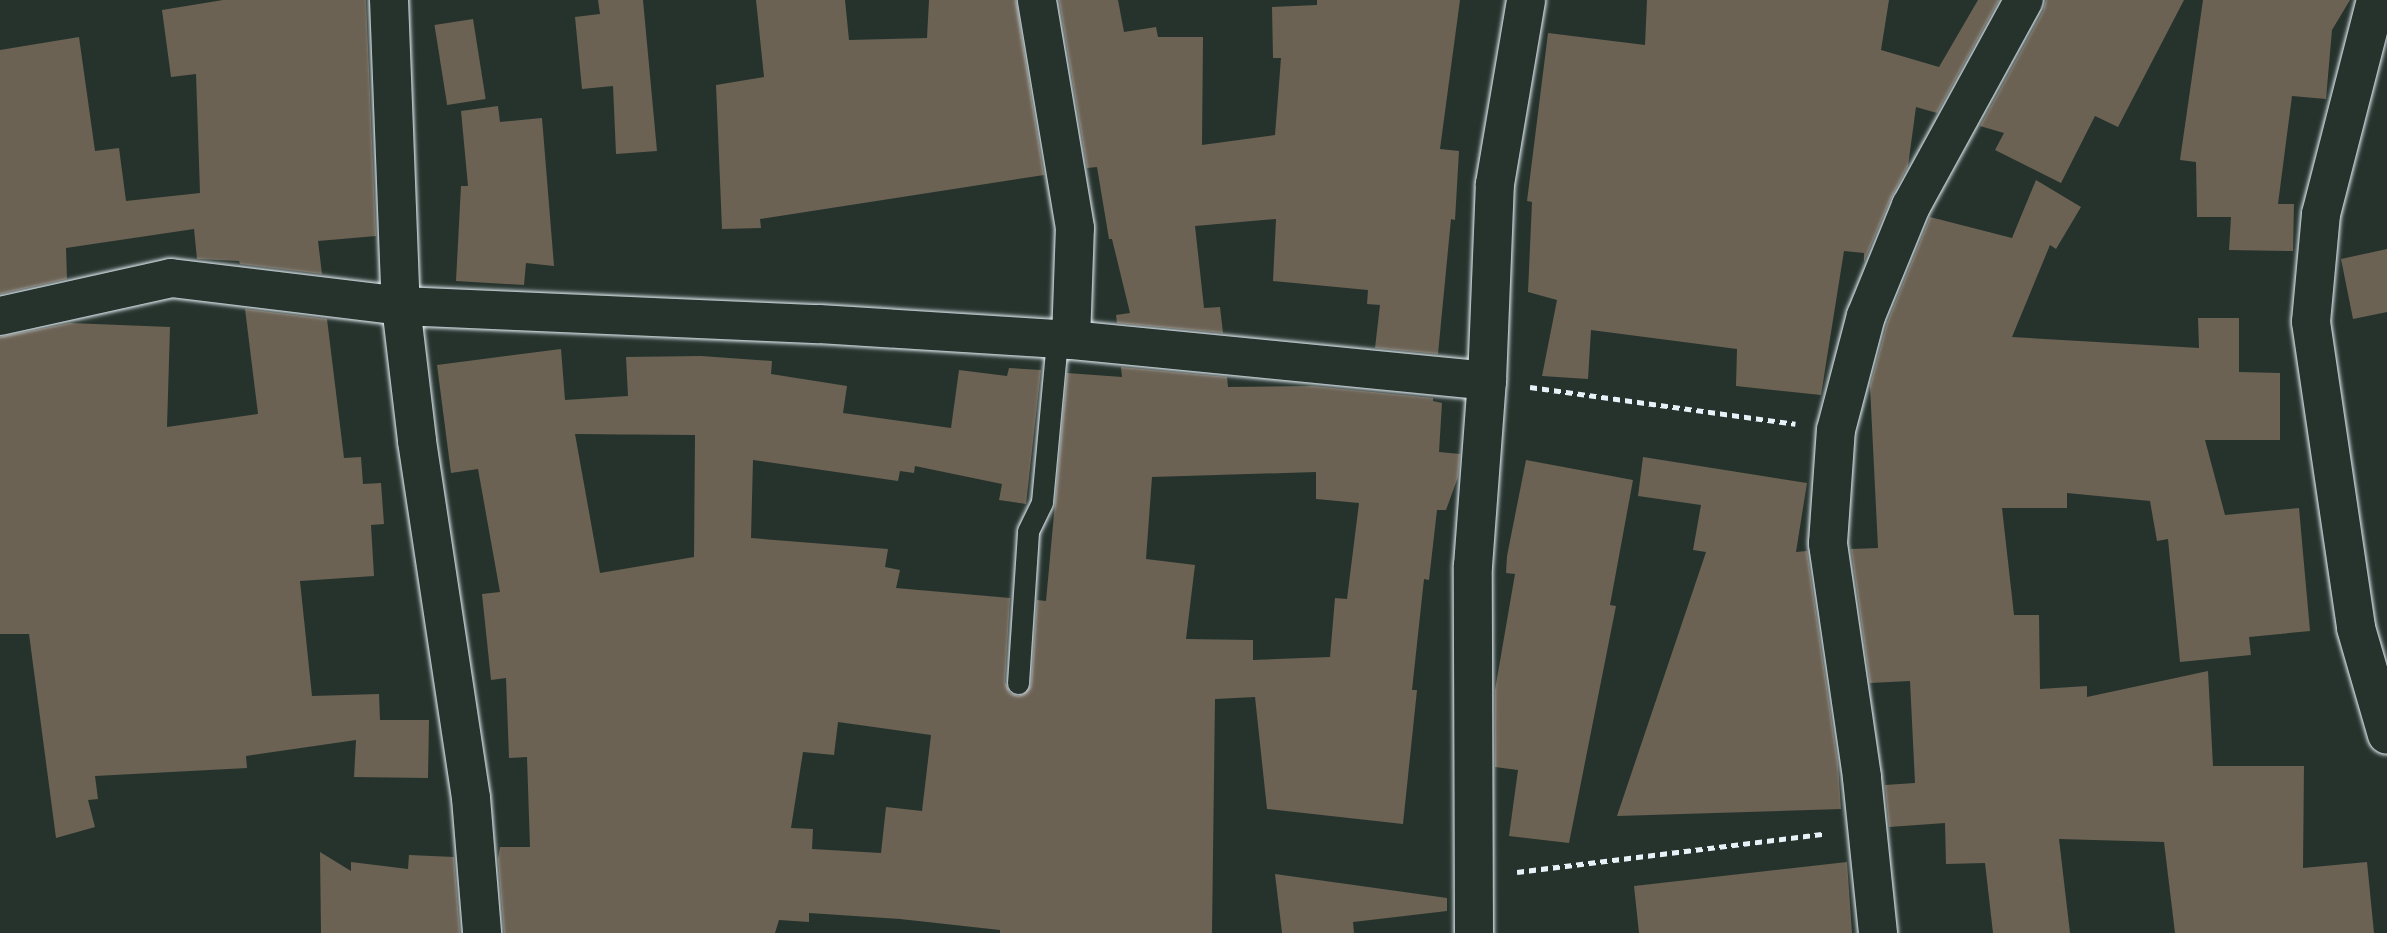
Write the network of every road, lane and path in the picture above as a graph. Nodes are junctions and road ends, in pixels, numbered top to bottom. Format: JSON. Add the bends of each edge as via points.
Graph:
{"nodes":[{"id":1,"x":389,"y":0,"type":"edge"},
{"id":2,"x":1037,"y":0,"type":"edge"},
{"id":3,"x":1526,"y":0,"type":"edge"},
{"id":4,"x":2024,"y":0,"type":"edge"},
{"id":5,"x":2376,"y":0,"type":"edge"},
{"id":6,"x":401,"y":306,"type":"junction"},
{"id":7,"x":0,"y":316,"type":"edge"},
{"id":8,"x":1064,"y":340,"type":"junction"},
{"id":9,"x":1487,"y":381,"type":"junction"},
{"id":10,"x":1836,"y":430,"type":"junction"},
{"id":11,"x":1018,"y":683,"type":"dead end"},
{"id":12,"x":2387,"y":735,"type":"edge"},
{"id":13,"x":1867,"y":828,"type":"junction"},
{"id":14,"x":1473,"y":877,"type":"junction"},
{"id":15,"x":482,"y":933,"type":"edge"},
{"id":16,"x":1474,"y":933,"type":"edge"},
{"id":17,"x":1878,"y":933,"type":"edge"}],
"edges":[{"from":1,"to":6,"type":"street"},
{"from":2,"to":8,"type":"street","via":[[1075,228]]},
{"from":3,"to":9,"type":"street","via":[[1495,184]]},
{"from":4,"to":10,"type":"street","via":[[1911,206],[1866,316]]},
{"from":5,"to":12,"type":"street","via":[[2321,214],[2311,322],[2356,628]]},
{"from":6,"to":7,"type":"street","via":[[171,278]]},
{"from":6,"to":8,"type":"street"},
{"from":6,"to":15,"type":"street","via":[[471,798]]},
{"from":8,"to":9,"type":"street"},
{"from":8,"to":11,"type":"lane","via":[[1042,502],[1028,531]]},
{"from":9,"to":10,"type":"path"},
{"from":9,"to":14,"type":"street","via":[[1473,566]]},
{"from":10,"to":13,"type":"street","via":[[1828,543]]},
{"from":13,"to":14,"type":"path"},
{"from":13,"to":17,"type":"street"},
{"from":14,"to":16,"type":"street"}]}
